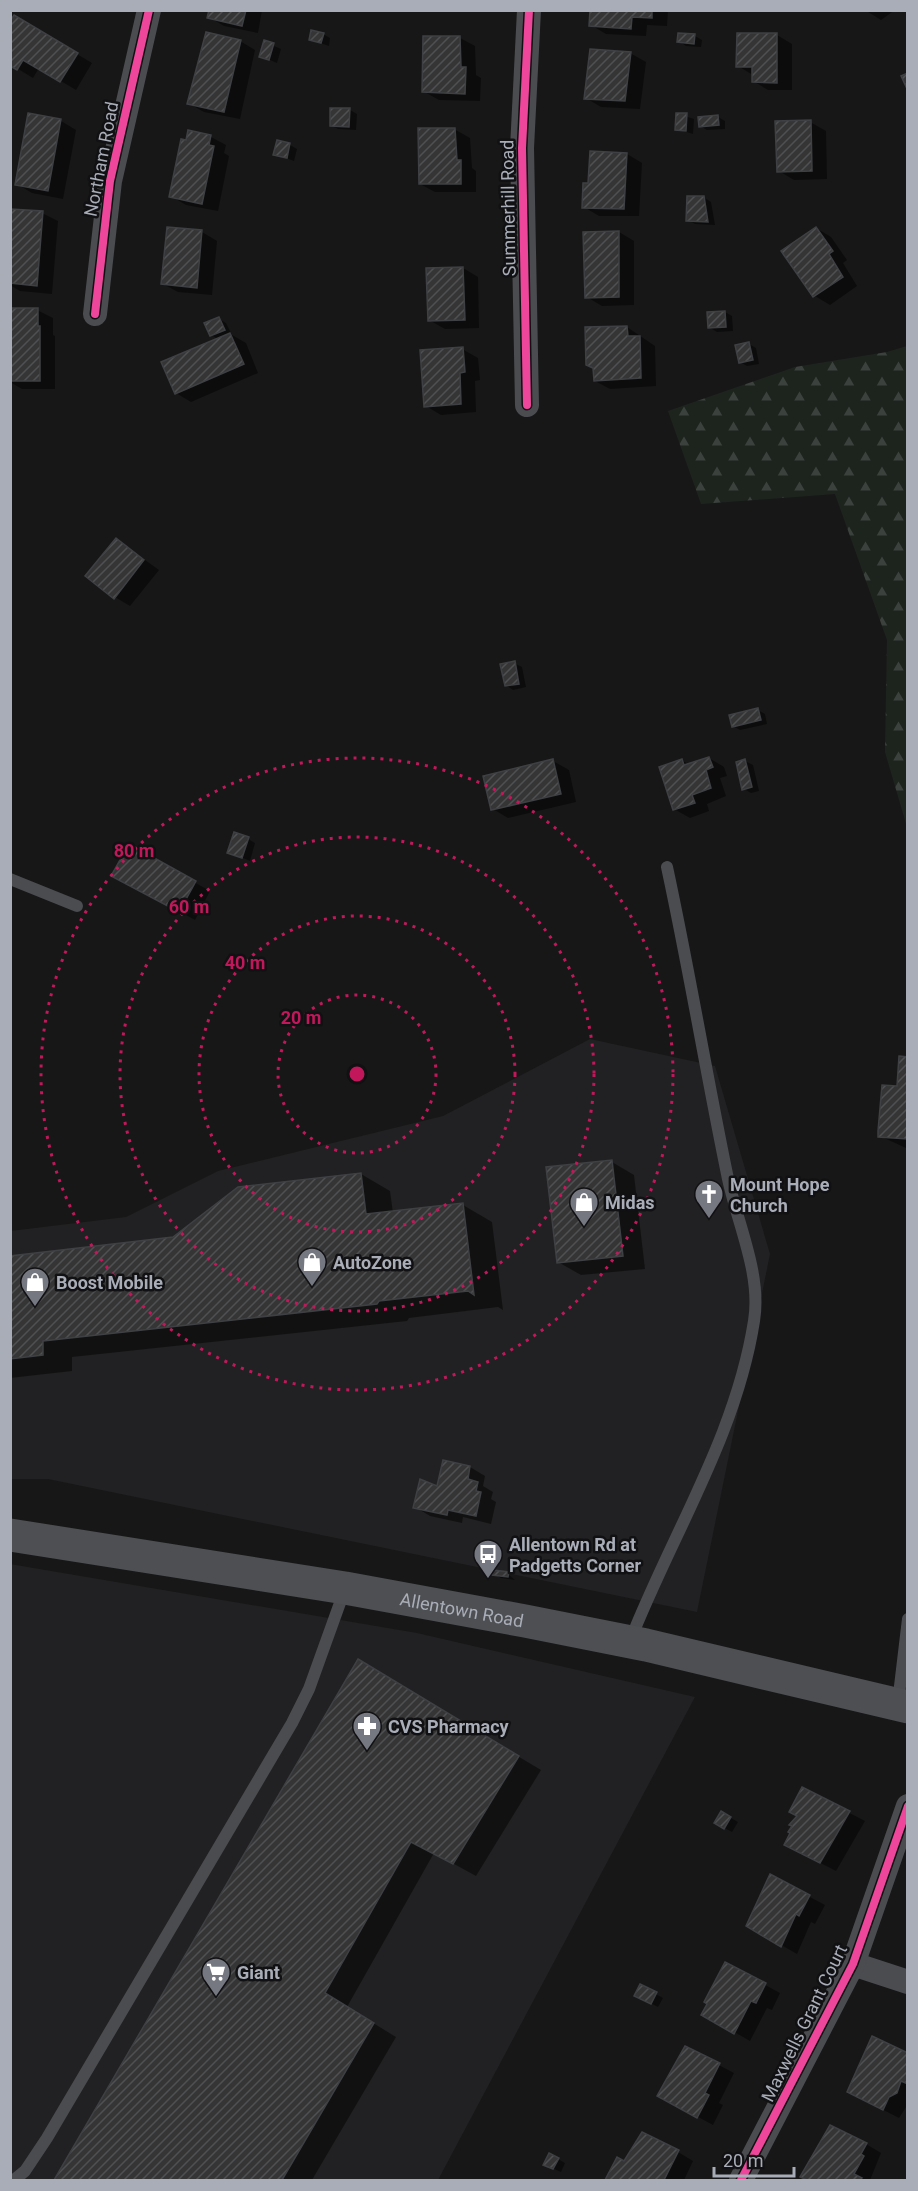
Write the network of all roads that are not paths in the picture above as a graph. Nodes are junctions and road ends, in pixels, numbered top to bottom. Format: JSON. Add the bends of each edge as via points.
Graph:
{"nodes":[{"id":1,"x":149,"y":10,"type":"edge"},
{"id":2,"x":529,"y":10,"type":"edge"},
{"id":3,"x":95,"y":314,"type":"dead end"},
{"id":4,"x":527,"y":405,"type":"dead end"},
{"id":5,"x":667,"y":867,"type":"dead end"},
{"id":6,"x":10,"y":879,"type":"edge"},
{"id":7,"x":77,"y":906,"type":"dead end"},
{"id":8,"x":10,"y":1535,"type":"edge"},
{"id":9,"x":345,"y":1588,"type":"junction"},
{"id":10,"x":908,"y":1619,"type":"edge"},
{"id":11,"x":630,"y":1642,"type":"junction"},
{"id":12,"x":903,"y":1706,"type":"edge"},
{"id":13,"x":908,"y":1806,"type":"edge"},
{"id":14,"x":853,"y":1964,"type":"junction"},
{"id":15,"x":908,"y":1982,"type":"edge"},
{"id":16,"x":14,"y":2181,"type":"edge"},
{"id":17,"x":741,"y":2181,"type":"edge"}],
"edges":[{"from":1,"to":3,"type":"street","name":"Northam Road","via":[[110,181]]},
{"from":2,"to":4,"type":"street","name":"Summerhill Road","via":[[522,147]]},
{"from":5,"to":11,"type":"lane","via":[[727,1175],[753,1279],[755,1317],[740,1386],[723,1435]]},
{"from":6,"to":7,"type":"lane"},
{"from":8,"to":9,"type":"main road","name":"Allentown Road"},
{"from":9,"to":11,"type":"main road","name":"Allentown Road"},
{"from":9,"to":16,"type":"lane","via":[[309,1689],[292,1723],[47,2138]]},
{"from":10,"to":12,"type":"lane"},
{"from":11,"to":12,"type":"main road","name":"Allentown Road"},
{"from":13,"to":14,"type":"street","name":"Maxwells Grant Court"},
{"from":14,"to":15,"type":"street"},
{"from":14,"to":17,"type":"street","name":"Maxwells Grant Court"}]}
